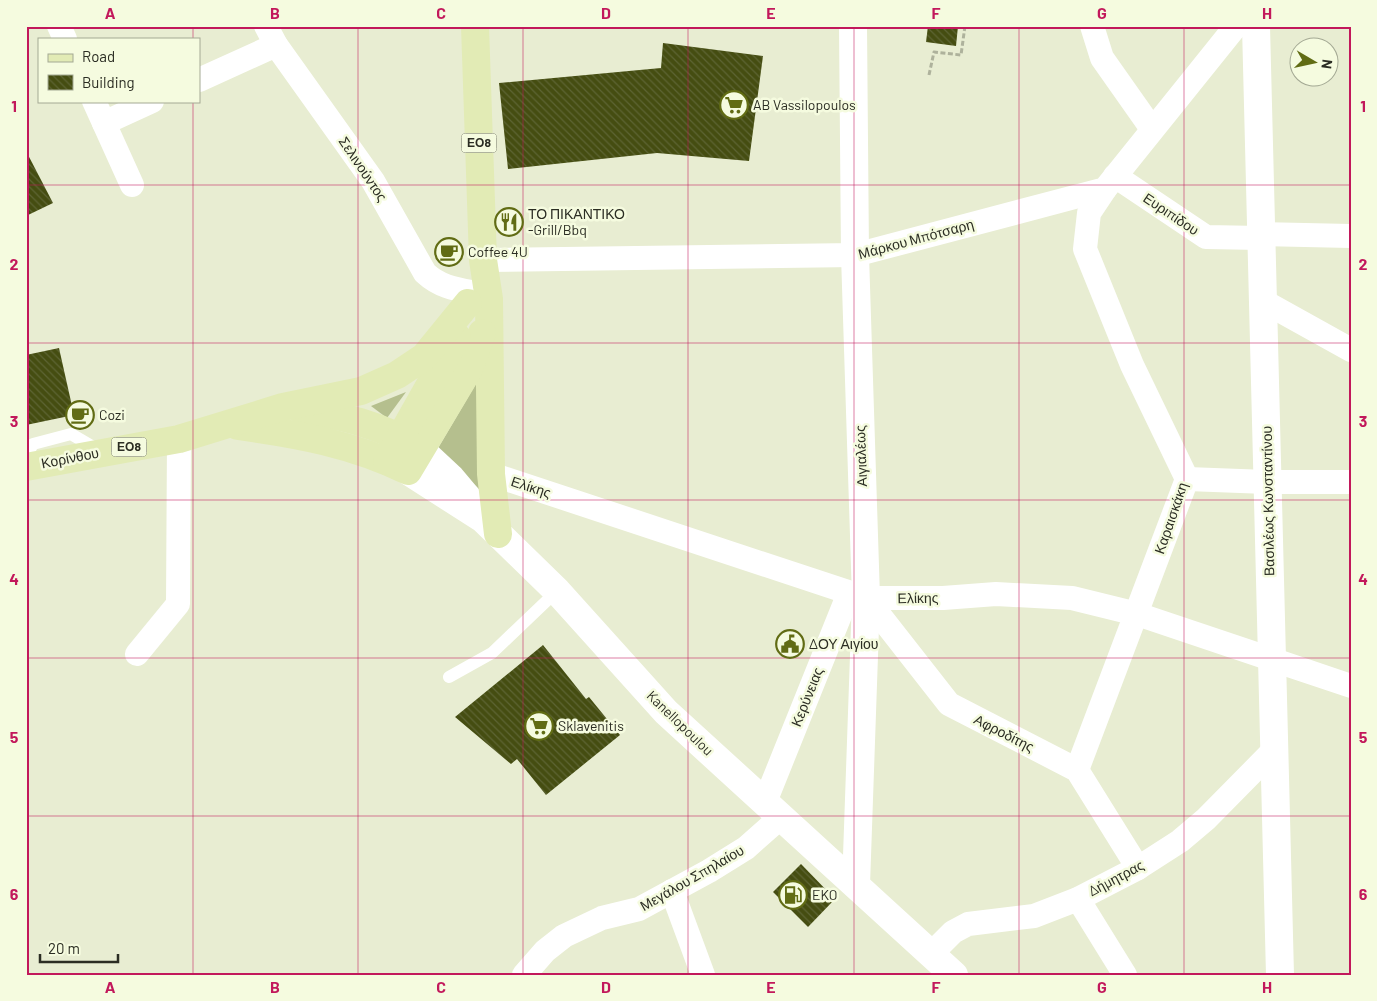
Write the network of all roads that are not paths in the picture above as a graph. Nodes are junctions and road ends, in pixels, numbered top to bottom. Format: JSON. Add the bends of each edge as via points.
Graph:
{"nodes":[{"id":1,"x":59,"y":26,"type":"edge"},
{"id":2,"x":475,"y":26,"type":"edge"},
{"id":3,"x":853,"y":26,"type":"edge"},
{"id":4,"x":1092,"y":26,"type":"edge"},
{"id":5,"x":1236,"y":26,"type":"edge"},
{"id":6,"x":1256,"y":26,"type":"edge"},
{"id":7,"x":271,"y":36,"type":"edge"},
{"id":8,"x":65,"y":38,"type":"edge"},
{"id":9,"x":200,"y":79,"type":"edge"},
{"id":10,"x":94,"y":102,"type":"edge"},
{"id":11,"x":150,"y":102,"type":"edge"},
{"id":12,"x":104,"y":123,"type":"junction"},
{"id":13,"x":1152,"y":128,"type":"junction"},
{"id":14,"x":1110,"y":182,"type":"junction"},
{"id":15,"x":132,"y":185,"type":"dead end"},
{"id":16,"x":1261,"y":236,"type":"junction"},
{"id":17,"x":1351,"y":236,"type":"edge"},
{"id":18,"x":855,"y":256,"type":"junction"},
{"id":19,"x":483,"y":260,"type":"junction"},
{"id":20,"x":1263,"y":301,"type":"junction"},
{"id":21,"x":476,"y":304,"type":"junction"},
{"id":22,"x":1351,"y":350,"type":"edge"},
{"id":23,"x":283,"y":407,"type":"junction"},
{"id":24,"x":231,"y":425,"type":"junction"},
{"id":25,"x":179,"y":438,"type":"junction"},
{"id":26,"x":102,"y":452,"type":"junction"},
{"id":27,"x":404,"y":455,"type":"junction"},
{"id":28,"x":26,"y":457,"type":"edge"},
{"id":29,"x":26,"y":467,"type":"edge"},
{"id":30,"x":491,"y":474,"type":"junction"},
{"id":31,"x":1187,"y":479,"type":"junction"},
{"id":32,"x":1268,"y":482,"type":"junction"},
{"id":33,"x":1351,"y":482,"type":"edge"},
{"id":34,"x":490,"y":526,"type":"junction"},
{"id":35,"x":557,"y":591,"type":"junction"},
{"id":36,"x":857,"y":596,"type":"junction"},
{"id":37,"x":1137,"y":614,"type":"junction"},
{"id":38,"x":137,"y":654,"type":"dead end"},
{"id":39,"x":1272,"y":660,"type":"junction"},
{"id":40,"x":449,"y":677,"type":"dead end"},
{"id":41,"x":1351,"y":686,"type":"edge"},
{"id":42,"x":1274,"y":750,"type":"junction"},
{"id":43,"x":1077,"y":770,"type":"junction"},
{"id":44,"x":773,"y":809,"type":"junction"},
{"id":45,"x":1138,"y":868,"type":"junction"},
{"id":46,"x":856,"y":885,"type":"junction"},
{"id":47,"x":672,"y":891,"type":"junction"},
{"id":48,"x":1078,"y":899,"type":"junction"},
{"id":49,"x":931,"y":954,"type":"junction"},
{"id":50,"x":524,"y":975,"type":"edge"},
{"id":51,"x":703,"y":975,"type":"edge"},
{"id":52,"x":954,"y":975,"type":"edge"},
{"id":53,"x":1125,"y":975,"type":"edge"},
{"id":54,"x":1280,"y":975,"type":"edge"}],
"edges":[{"from":1,"to":8,"type":"street"},
{"from":2,"to":19,"type":"main road","number":"ΕΟ8"},
{"from":3,"to":18,"type":"street","name":"Αιγιαλέως"},
{"from":4,"to":13,"type":"street","via":[[1102,58]]},
{"from":5,"to":13,"type":"street"},
{"from":6,"to":16,"type":"street","name":"Βασιλέως Κωνσταντίνου"},
{"from":7,"to":9,"type":"street"},
{"from":7,"to":21,"type":"street","name":"Σελινούντος","via":[[373,181],[425,273]]},
{"from":10,"to":12,"type":"street"},
{"from":11,"to":12,"type":"street"},
{"from":12,"to":15,"type":"street"},
{"from":13,"to":14,"type":"street"},
{"from":14,"to":16,"type":"street","name":"Ευριπίδου","via":[[1206,237]]},
{"from":14,"to":18,"type":"street","name":"Μάρκου Μπότσαρη"},
{"from":14,"to":31,"type":"street","name":"Καραισκάκη","via":[[1088,213],[1084,249],[1132,365]]},
{"from":16,"to":17,"type":"street","name":"Ευριπίδου"},
{"from":16,"to":20,"type":"street","name":"Βασιλέως Κωνσταντίνου"},
{"from":18,"to":19,"type":"street","name":"Μάρκου Μπότσαρη"},
{"from":18,"to":36,"type":"street","name":"Αιγιαλέως"},
{"from":19,"to":21,"type":"main road","number":"ΕΟ8"},
{"from":20,"to":22,"type":"street"},
{"from":20,"to":32,"type":"street","name":"Βασιλέως Κωνσταντίνου"},
{"from":21,"to":23,"type":"main road","number":"ΕΟ8","via":[[424,356],[397,375],[361,391]]},
{"from":21,"to":27,"type":"main road","number":"ΕΟ8","via":[[469,369]]},
{"from":21,"to":30,"type":"main road"},
{"from":23,"to":24,"type":"main road","name":"Κορίνθου","number":"ΕΟ8"},
{"from":23,"to":27,"type":"main road","number":"ΕΟ8","via":[[354,420]]},
{"from":24,"to":25,"type":"main road","name":"Κορίνθου","number":"ΕΟ8"},
{"from":24,"to":27,"type":"main road","name":"Κορίνθου","number":"ΕΟ8"},
{"from":25,"to":26,"type":"main road","name":"Κορίνθου","number":"ΕΟ8"},
{"from":25,"to":38,"type":"street","via":[[178,604]]},
{"from":26,"to":28,"type":"lane","via":[[71,434],[33,444]]},
{"from":26,"to":29,"type":"main road","name":"Κορίνθου","number":"ΕΟ8"},
{"from":27,"to":34,"type":"street","name":"Kanellopoulou","via":[[451,478]]},
{"from":30,"to":34,"type":"main road"},
{"from":30,"to":36,"type":"street","name":"Ελίκης"},
{"from":31,"to":32,"type":"street"},
{"from":31,"to":37,"type":"street","name":"Καραισκάκη"},
{"from":32,"to":33,"type":"street"},
{"from":32,"to":39,"type":"street","name":"Βασιλέως Κωνσταντίνου"},
{"from":34,"to":35,"type":"street","name":"Kanellopoulou"},
{"from":35,"to":40,"type":"lane","via":[[492,653]]},
{"from":35,"to":44,"type":"street","name":"Kanellopoulou","via":[[666,712]]},
{"from":36,"to":37,"type":"street","name":"Ελίκης","via":[[1039,595],[1072,598]]},
{"from":36,"to":43,"type":"street","name":"Αφροδίτης","via":[[949,704]]},
{"from":36,"to":44,"type":"street","name":"Κερύνειας"},
{"from":36,"to":46,"type":"street","name":"Αιγιαλέως"},
{"from":37,"to":39,"type":"street","name":"Ελίκης"},
{"from":37,"to":43,"type":"street","name":"Καραισκάκη"},
{"from":39,"to":41,"type":"street","name":"Ελίκης"},
{"from":39,"to":42,"type":"street","name":"Βασιλέως Κωνσταντίνου"},
{"from":42,"to":45,"type":"street","name":"Δήμητρας","via":[[1206,819]]},
{"from":42,"to":54,"type":"street","name":"Βασιλέως Κωνσταντίνου"},
{"from":43,"to":45,"type":"street"},
{"from":44,"to":46,"type":"street","name":"Kanellopoulou"},
{"from":44,"to":47,"type":"street","name":"Μεγάλου Σπηλαίου","via":[[746,848]]},
{"from":45,"to":48,"type":"street","name":"Δήμητρας"},
{"from":46,"to":49,"type":"street","name":"Kanellopoulou"},
{"from":47,"to":50,"type":"street","name":"Μεγάλου Σπηλαίου","via":[[639,909],[602,918],[564,936],[545,950]]},
{"from":47,"to":51,"type":"street"},
{"from":48,"to":49,"type":"street","name":"Δήμητρας","via":[[1034,916],[968,924],[953,932]]},
{"from":48,"to":53,"type":"street"},
{"from":49,"to":52,"type":"street","name":"Kanellopoulou"}]}
